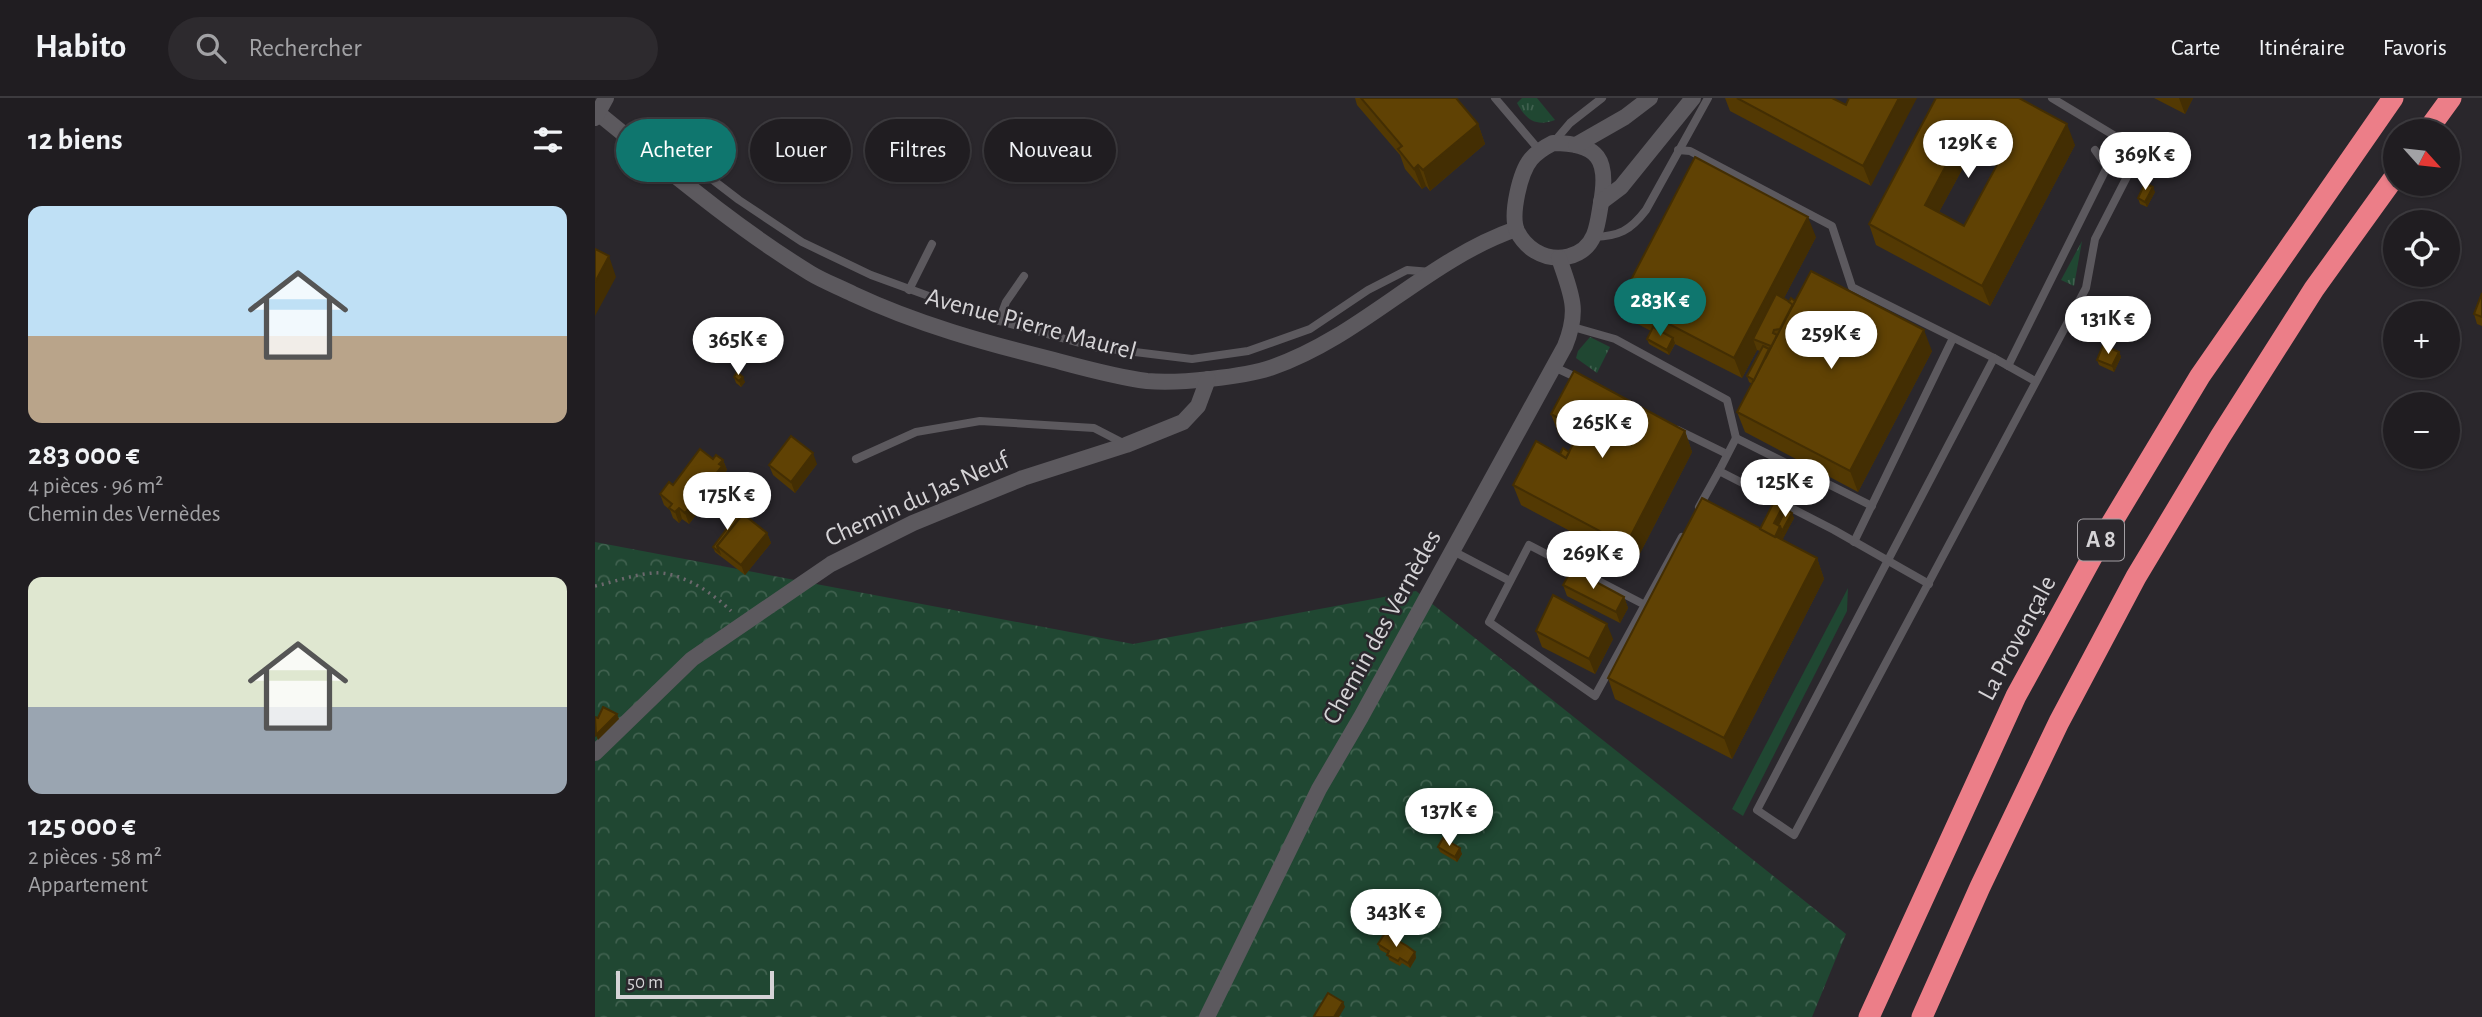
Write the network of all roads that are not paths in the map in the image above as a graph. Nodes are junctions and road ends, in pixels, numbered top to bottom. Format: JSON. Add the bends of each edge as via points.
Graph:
{"nodes":[{"id":1,"x":606,"y":98,"type":"edge"},
{"id":2,"x":1495,"y":98,"type":"edge"},
{"id":3,"x":1602,"y":98,"type":"edge"},
{"id":4,"x":1650,"y":98,"type":"edge"},
{"id":5,"x":1693,"y":98,"type":"edge"},
{"id":6,"x":1708,"y":98,"type":"edge"},
{"id":7,"x":2052,"y":98,"type":"edge"},
{"id":8,"x":2393,"y":98,"type":"edge"},
{"id":9,"x":2451,"y":98,"type":"edge"},
{"id":10,"x":597,"y":116,"type":"edge"},
{"id":11,"x":2436,"y":119,"type":"edge"},
{"id":12,"x":616,"y":129,"type":"edge"},
{"id":13,"x":1576,"y":145,"type":"junction"},
{"id":14,"x":1546,"y":147,"type":"junction"},
{"id":15,"x":1678,"y":150,"type":"junction"},
{"id":16,"x":2095,"y":150,"type":"dead end"},
{"id":17,"x":684,"y":182,"type":"edge"},
{"id":18,"x":716,"y":182,"type":"edge"},
{"id":19,"x":2383,"y":193,"type":"edge"},
{"id":20,"x":1601,"y":202,"type":"junction"},
{"id":21,"x":1516,"y":229,"type":"junction"},
{"id":22,"x":1594,"y":237,"type":"junction"},
{"id":23,"x":932,"y":244,"type":"dead end"},
{"id":24,"x":1559,"y":258,"type":"junction"},
{"id":25,"x":1434,"y":272,"type":"junction"},
{"id":26,"x":1024,"y":276,"type":"dead end"},
{"id":27,"x":909,"y":290,"type":"junction"},
{"id":28,"x":999,"y":321,"type":"junction"},
{"id":29,"x":1573,"y":327,"type":"junction"},
{"id":30,"x":1953,"y":338,"type":"junction"},
{"id":31,"x":1994,"y":358,"type":"junction"},
{"id":32,"x":2008,"y":366,"type":"junction"},
{"id":33,"x":1554,"y":367,"type":"junction"},
{"id":34,"x":1208,"y":379,"type":"junction"},
{"id":35,"x":2035,"y":381,"type":"junction"},
{"id":36,"x":1591,"y":384,"type":"edge"},
{"id":37,"x":1674,"y":428,"type":"edge"},
{"id":38,"x":1736,"y":438,"type":"junction"},
{"id":39,"x":1126,"y":444,"type":"junction"},
{"id":40,"x":1727,"y":454,"type":"junction"},
{"id":41,"x":856,"y":460,"type":"dead end"},
{"id":42,"x":1719,"y":471,"type":"junction"},
{"id":43,"x":1872,"y":506,"type":"junction"},
{"id":44,"x":1692,"y":520,"type":"edge"},
{"id":45,"x":1685,"y":532,"type":"edge"},
{"id":46,"x":1854,"y":542,"type":"junction"},
{"id":47,"x":1453,"y":551,"type":"junction"},
{"id":48,"x":1888,"y":561,"type":"junction"},
{"id":49,"x":1510,"y":581,"type":"junction"},
{"id":50,"x":1930,"y":583,"type":"junction"},
{"id":51,"x":1645,"y":605,"type":"junction"},
{"id":52,"x":595,"y":753,"type":"edge"},
{"id":53,"x":1207,"y":1017,"type":"edge"},
{"id":54,"x":1869,"y":1017,"type":"edge"},
{"id":55,"x":1922,"y":1017,"type":"edge"}],
"edges":[{"from":1,"to":10,"type":"street","name":"Avenue Pierre Maurel"},
{"from":2,"to":14,"type":"lane"},
{"from":3,"to":14,"type":"lane"},
{"from":4,"to":13,"type":"street"},
{"from":5,"to":20,"type":"street","via":[[1621,187]]},
{"from":6,"to":15,"type":"lane"},
{"from":7,"to":35,"type":"lane","via":[[2125,142],[2131,169],[2095,239],[2086,288]]},
{"from":8,"to":54,"type":"highway","name":"La Provençale","number":"A 8","via":[[2200,376],[2102,539],[2016,696]]},
{"from":9,"to":11,"type":"highway"},
{"from":10,"to":12,"type":"street","name":"Avenue Pierre Maurel"},
{"from":13,"to":14,"type":"street"},
{"from":13,"to":20,"type":"street","via":[[1590,151],[1603,166]]},
{"from":14,"to":21,"type":"street","via":[[1531,159],[1520,183]]},
{"from":15,"to":22,"type":"lane","via":[[1635,224],[1611,237]]},
{"from":15,"to":30,"type":"lane","via":[[1690,151],[1832,226],[1852,287]]},
{"from":16,"to":32,"type":"lane","via":[[2107,167]]},
{"from":17,"to":34,"type":"street","name":"Avenue Pierre Maurel","via":[[801,268],[889,311],[984,343],[1147,381]]},
{"from":18,"to":27,"type":"lane","via":[[802,242]]},
{"from":19,"to":55,"type":"highway","number":"A 8","via":[[2314,289],[2136,577],[2059,722]]},
{"from":20,"to":22,"type":"street"},
{"from":21,"to":24,"type":"street","via":[[1533,250]]},
{"from":21,"to":25,"type":"street","name":"Avenue Pierre Maurel","via":[[1480,243]]},
{"from":22,"to":24,"type":"street","via":[[1574,256]]},
{"from":23,"to":27,"type":"lane"},
{"from":24,"to":29,"type":"street","via":[[1574,310]]},
{"from":25,"to":28,"type":"lane","via":[[1407,270],[1310,329],[1248,351],[1192,359],[1094,347]]},
{"from":25,"to":34,"type":"street","name":"Avenue Pierre Maurel","via":[[1322,345],[1271,368]]},
{"from":26,"to":28,"type":"lane"},
{"from":27,"to":28,"type":"lane"},
{"from":29,"to":33,"type":"street","name":"Chemin des Vernèdes"},
{"from":29,"to":38,"type":"lane","via":[[1615,339],[1727,400]]},
{"from":30,"to":31,"type":"lane"},
{"from":30,"to":43,"type":"lane"},
{"from":31,"to":32,"type":"lane"},
{"from":31,"to":48,"type":"lane"},
{"from":32,"to":35,"type":"lane"},
{"from":33,"to":36,"type":"lane"},
{"from":33,"to":47,"type":"street","name":"Chemin des Vernèdes"},
{"from":34,"to":39,"type":"street","name":"Chemin du Jas Neuf","via":[[1198,406],[1183,422]]},
{"from":35,"to":50,"type":"lane"},
{"from":37,"to":40,"type":"lane"},
{"from":38,"to":40,"type":"lane"},
{"from":38,"to":43,"type":"lane"},
{"from":39,"to":41,"type":"lane","via":[[1094,428],[980,421],[916,432]]},
{"from":39,"to":52,"type":"street","name":"Chemin du Jas Neuf","via":[[1023,478],[913,523],[831,564],[692,659]]},
{"from":40,"to":42,"type":"lane"},
{"from":42,"to":44,"type":"lane"},
{"from":42,"to":46,"type":"lane"},
{"from":43,"to":46,"type":"lane"},
{"from":45,"to":51,"type":"lane"},
{"from":46,"to":48,"type":"lane"},
{"from":47,"to":49,"type":"lane"},
{"from":47,"to":53,"type":"street","name":"Chemin des Vernèdes","via":[[1319,789]]},
{"from":48,"to":50,"type":"lane"},
{"from":48,"to":50,"type":"lane","via":[[1758,810],[1794,835]]},
{"from":49,"to":51,"type":"lane","via":[[1529,545]]},
{"from":49,"to":51,"type":"lane","via":[[1489,622],[1595,696]]}]}
